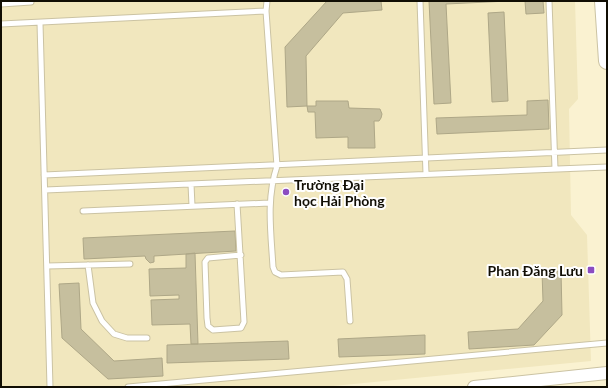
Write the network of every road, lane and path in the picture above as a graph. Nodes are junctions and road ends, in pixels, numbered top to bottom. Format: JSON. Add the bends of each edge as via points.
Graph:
{"nodes":[{"id":1,"x":267,"y":1,"type":"edge"},
{"id":2,"x":420,"y":1,"type":"edge"},
{"id":3,"x":549,"y":1,"type":"edge"},
{"id":4,"x":603,"y":1,"type":"edge"},
{"id":5,"x":31,"y":2,"type":"dead end"},
{"id":6,"x":1,"y":4,"type":"edge"},
{"id":7,"x":266,"y":11,"type":"junction"},
{"id":8,"x":40,"y":23,"type":"junction"},
{"id":9,"x":1,"y":24,"type":"edge"},
{"id":10,"x":607,"y":60,"type":"edge"},
{"id":11,"x":607,"y":150,"type":"edge"},
{"id":12,"x":555,"y":151,"type":"junction"},
{"id":13,"x":426,"y":158,"type":"junction"},
{"id":14,"x":277,"y":166,"type":"junction"},
{"id":15,"x":607,"y":167,"type":"edge"},
{"id":16,"x":555,"y":169,"type":"junction"},
{"id":17,"x":426,"y":174,"type":"junction"},
{"id":18,"x":44,"y":175,"type":"junction"},
{"id":19,"x":272,"y":181,"type":"junction"},
{"id":20,"x":192,"y":184,"type":"junction"},
{"id":21,"x":44,"y":190,"type":"junction"},
{"id":22,"x":269,"y":203,"type":"junction"},
{"id":23,"x":237,"y":204,"type":"junction"},
{"id":24,"x":192,"y":206,"type":"junction"},
{"id":25,"x":83,"y":211,"type":"dead end"},
{"id":26,"x":241,"y":255,"type":"junction"},
{"id":27,"x":130,"y":264,"type":"dead end"},
{"id":28,"x":88,"y":265,"type":"junction"},
{"id":29,"x":47,"y":266,"type":"junction"},
{"id":30,"x":350,"y":321,"type":"dead end"},
{"id":31,"x":147,"y":338,"type":"dead end"},
{"id":32,"x":607,"y":343,"type":"edge"},
{"id":33,"x":607,"y":373,"type":"edge"},
{"id":34,"x":50,"y":387,"type":"edge"},
{"id":35,"x":128,"y":387,"type":"edge"},
{"id":36,"x":474,"y":387,"type":"edge"}],
"edges":[{"from":1,"to":7,"type":"lane"},
{"from":2,"to":13,"type":"lane"},
{"from":3,"to":12,"type":"lane"},
{"from":4,"to":10,"type":"main road"},
{"from":5,"to":6,"type":"lane"},
{"from":7,"to":8,"type":"lane"},
{"from":7,"to":14,"type":"lane"},
{"from":8,"to":9,"type":"lane"},
{"from":8,"to":18,"type":"lane"},
{"from":11,"to":12,"type":"lane"},
{"from":12,"to":13,"type":"lane"},
{"from":12,"to":16,"type":"lane"},
{"from":13,"to":14,"type":"lane"},
{"from":13,"to":17,"type":"lane"},
{"from":14,"to":18,"type":"lane"},
{"from":14,"to":19,"type":"lane"},
{"from":15,"to":16,"type":"lane"},
{"from":16,"to":17,"type":"lane"},
{"from":17,"to":19,"type":"lane"},
{"from":18,"to":21,"type":"lane"},
{"from":19,"to":20,"type":"lane"},
{"from":19,"to":22,"type":"lane"},
{"from":20,"to":21,"type":"lane"},
{"from":20,"to":24,"type":"lane"},
{"from":21,"to":29,"type":"lane"},
{"from":22,"to":23,"type":"lane"},
{"from":22,"to":30,"type":"lane","via":[[275,272],[281,275],[343,272],[347,280]]},
{"from":23,"to":24,"type":"lane"},
{"from":23,"to":26,"type":"lane"},
{"from":24,"to":25,"type":"lane"},
{"from":26,"to":26,"type":"lane","via":[[208,258],[205,262],[207,318],[208,326],[213,330],[241,328],[244,322]]},
{"from":27,"to":28,"type":"lane"},
{"from":28,"to":29,"type":"lane"},
{"from":28,"to":31,"type":"lane","via":[[93,303],[102,321],[114,334],[127,338]]},
{"from":29,"to":34,"type":"lane"},
{"from":32,"to":35,"type":"lane"},
{"from":33,"to":36,"type":"street"}]}
